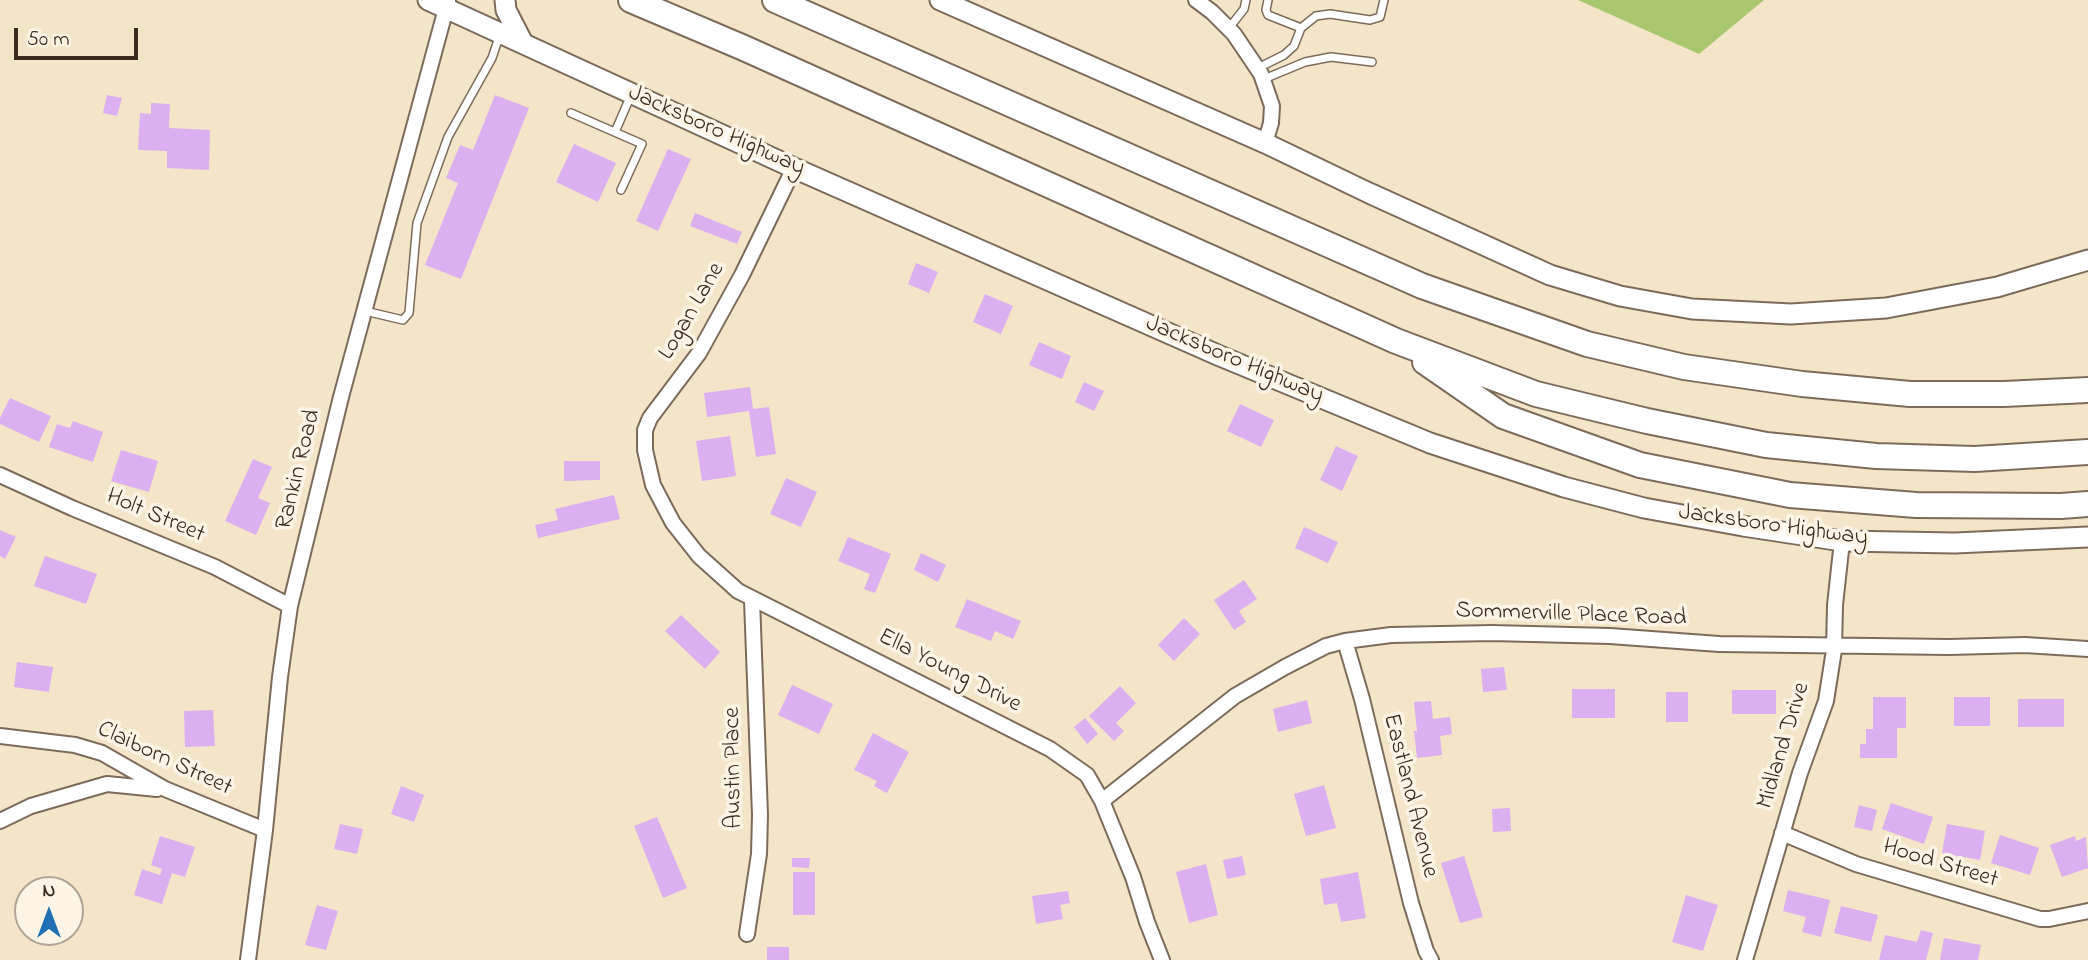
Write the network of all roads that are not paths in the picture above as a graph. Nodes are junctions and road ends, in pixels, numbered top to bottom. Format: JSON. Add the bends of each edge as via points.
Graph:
{"nodes":[{"id":1,"x":505,"y":0,"type":"edge"},
{"id":2,"x":631,"y":0,"type":"edge"},
{"id":3,"x":775,"y":0,"type":"edge"},
{"id":4,"x":940,"y":0,"type":"edge"},
{"id":5,"x":1196,"y":0,"type":"edge"},
{"id":6,"x":1245,"y":0,"type":"edge"},
{"id":7,"x":1268,"y":0,"type":"edge"},
{"id":8,"x":1384,"y":0,"type":"edge"},
{"id":9,"x":441,"y":3,"type":"edge"},
{"id":10,"x":1229,"y":28,"type":"junction"},
{"id":11,"x":1301,"y":28,"type":"junction"},
{"id":12,"x":500,"y":33,"type":"junction"},
{"id":13,"x":523,"y":43,"type":"junction"},
{"id":14,"x":1372,"y":62,"type":"dead end"},
{"id":15,"x":1261,"y":74,"type":"junction"},
{"id":16,"x":632,"y":94,"type":"junction"},
{"id":17,"x":571,"y":113,"type":"dead end"},
{"id":18,"x":615,"y":132,"type":"junction"},
{"id":19,"x":1265,"y":143,"type":"junction"},
{"id":20,"x":794,"y":168,"type":"junction"},
{"id":21,"x":621,"y":190,"type":"dead end"},
{"id":22,"x":2088,"y":258,"type":"edge"},
{"id":23,"x":365,"y":311,"type":"junction"},
{"id":24,"x":1396,"y":341,"type":"junction"},
{"id":25,"x":2088,"y":390,"type":"edge"},
{"id":26,"x":2088,"y":452,"type":"edge"},
{"id":27,"x":0,"y":475,"type":"edge"},
{"id":28,"x":651,"y":478,"type":"joint"},
{"id":29,"x":2088,"y":504,"type":"edge"},
{"id":30,"x":2088,"y":537,"type":"edge"},
{"id":31,"x":1842,"y":541,"type":"junction"},
{"id":32,"x":752,"y":600,"type":"junction"},
{"id":33,"x":290,"y":606,"type":"junction"},
{"id":34,"x":1345,"y":641,"type":"junction"},
{"id":35,"x":1833,"y":645,"type":"junction"},
{"id":36,"x":2088,"y":649,"type":"edge"},
{"id":37,"x":0,"y":736,"type":"edge"},
{"id":38,"x":165,"y":789,"type":"junction"},
{"id":39,"x":1102,"y":801,"type":"junction"},
{"id":40,"x":0,"y":821,"type":"edge"},
{"id":41,"x":265,"y":830,"type":"junction"},
{"id":42,"x":1782,"y":832,"type":"junction"},
{"id":43,"x":2088,"y":911,"type":"edge"},
{"id":44,"x":747,"y":934,"type":"dead end"},
{"id":45,"x":248,"y":960,"type":"edge"},
{"id":46,"x":1162,"y":960,"type":"edge"},
{"id":47,"x":1431,"y":960,"type":"edge"},
{"id":48,"x":1745,"y":960,"type":"edge"}],
"edges":[{"from":1,"to":13,"type":"main road"},
{"from":2,"to":24,"type":"highway"},
{"from":3,"to":25,"type":"highway","via":[[1422,286],[1587,344],[1684,367],[1910,394]]},
{"from":4,"to":19,"type":"main road"},
{"from":5,"to":10,"type":"street"},
{"from":6,"to":10,"type":"lane","via":[[1244,9]]},
{"from":7,"to":11,"type":"lane","via":[[1268,15]]},
{"from":8,"to":11,"type":"lane","via":[[1381,17],[1370,20],[1329,14],[1316,16]]},
{"from":9,"to":12,"type":"main road","name":"Jacksboro Highway"},
{"from":9,"to":23,"type":"street","name":"Rankin Road"},
{"from":10,"to":15,"type":"street"},
{"from":11,"to":15,"type":"lane","via":[[1294,46]]},
{"from":12,"to":13,"type":"main road","name":"Jacksboro Highway"},
{"from":12,"to":23,"type":"lane","via":[[492,58],[448,137],[417,223],[409,313],[403,320]]},
{"from":13,"to":16,"type":"main road","name":"Jacksboro Highway"},
{"from":14,"to":15,"type":"lane","via":[[1331,57]]},
{"from":15,"to":19,"type":"street","via":[[1272,106]]},
{"from":16,"to":18,"type":"lane"},
{"from":16,"to":20,"type":"main road","name":"Jacksboro Highway"},
{"from":17,"to":18,"type":"lane"},
{"from":18,"to":21,"type":"lane","via":[[642,144]]},
{"from":19,"to":22,"type":"main road","via":[[1550,275],[1620,296],[1692,310],[1791,314],[1886,308],[1997,287]]},
{"from":20,"to":28,"type":"street","name":"Logan Lane","via":[[699,353],[650,418],[645,450]]},
{"from":20,"to":31,"type":"main road","name":"Jacksboro Highway","via":[[1430,443],[1644,508]]},
{"from":23,"to":33,"type":"street","name":"Rankin Road"},
{"from":24,"to":26,"type":"highway","via":[[1536,394],[1766,445],[1876,456],[1975,459]]},
{"from":24,"to":29,"type":"highway","via":[[1503,416],[1640,465],[1790,495],[1916,505]]},
{"from":27,"to":33,"type":"street","name":"Holt Street","via":[[215,567]]},
{"from":28,"to":32,"type":"street","name":"Ella Young Drive","via":[[673,523],[699,556]]},
{"from":30,"to":31,"type":"main road","name":"Jacksboro Highway","via":[[1955,543]]},
{"from":31,"to":35,"type":"street","name":"Midland Drive"},
{"from":32,"to":39,"type":"street","name":"Ella Young Drive","via":[[1050,749],[1087,775]]},
{"from":32,"to":44,"type":"street","name":"Austin Place","via":[[760,815],[757,875]]},
{"from":33,"to":41,"type":"street","name":"Rankin Road"},
{"from":34,"to":35,"type":"street","name":"Sommerville Place Road","via":[[1492,633]]},
{"from":34,"to":39,"type":"street","name":"Sommerville Place Road","via":[[1326,646],[1235,696]]},
{"from":34,"to":47,"type":"street","name":"Eastland Avenue","via":[[1411,902]]},
{"from":35,"to":36,"type":"street","name":"Sommerville Place Road"},
{"from":35,"to":42,"type":"street","name":"Midland Drive","via":[[1826,701]]},
{"from":37,"to":38,"type":"street","name":"Claiborn Street","via":[[102,753]]},
{"from":38,"to":40,"type":"street","via":[[107,784],[31,806]]},
{"from":38,"to":41,"type":"street","name":"Claiborn Street"},
{"from":39,"to":46,"type":"street","name":"Ella Young Drive"},
{"from":41,"to":45,"type":"street","name":"Rankin Road"},
{"from":42,"to":43,"type":"street","name":"Hood Street","via":[[1856,864],[2040,919]]},
{"from":42,"to":48,"type":"street","name":"Midland Drive"}]}
